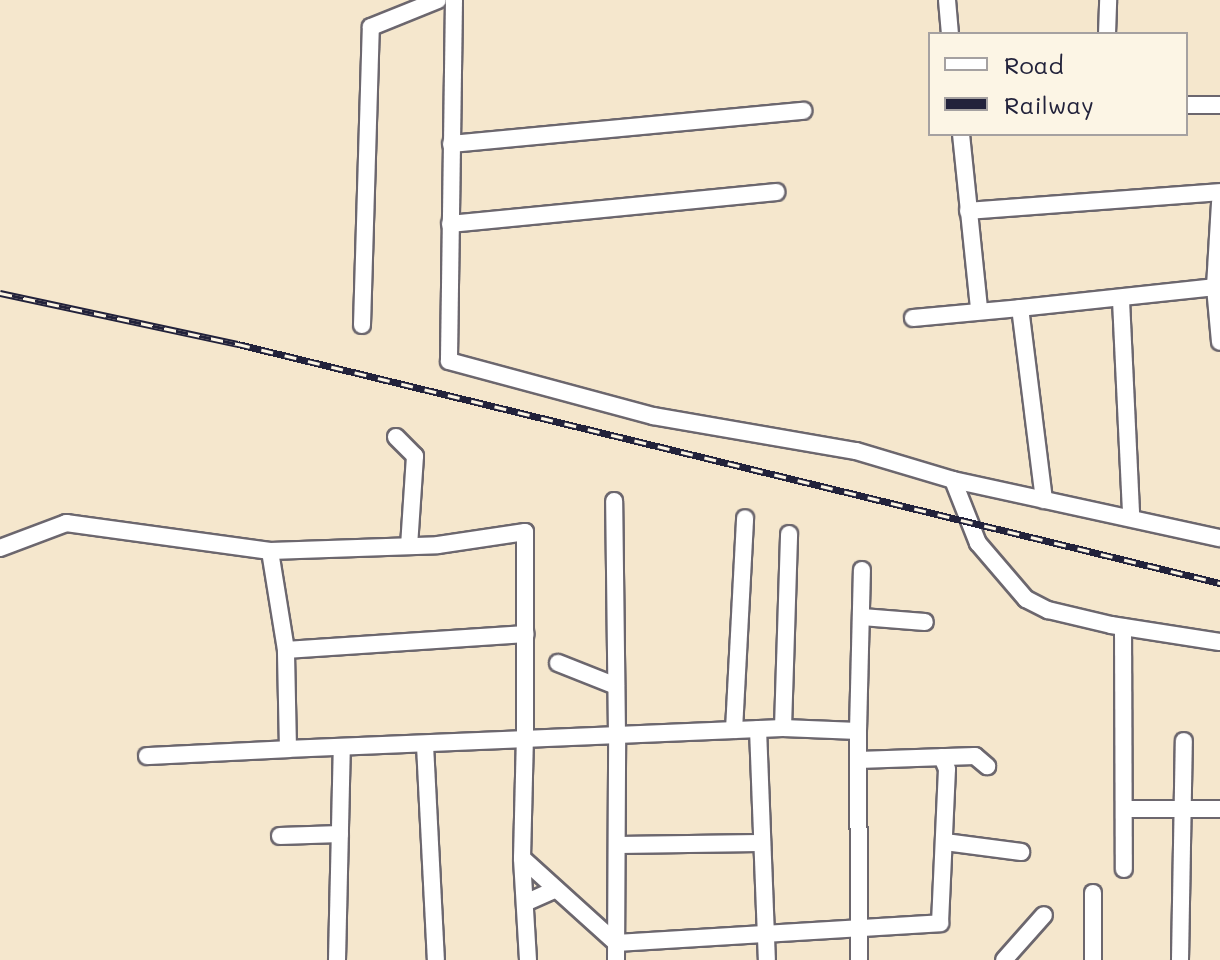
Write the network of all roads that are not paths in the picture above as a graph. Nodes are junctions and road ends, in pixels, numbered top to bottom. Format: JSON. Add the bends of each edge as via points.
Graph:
{"nodes":[{"id":1,"x":438,"y":0,"type":"edge"},
{"id":2,"x":454,"y":0,"type":"edge"},
{"id":3,"x":947,"y":0,"type":"edge"},
{"id":4,"x":1108,"y":0,"type":"edge"},
{"id":5,"x":950,"y":32,"type":"edge"},
{"id":6,"x":1107,"y":32,"type":"edge"},
{"id":7,"x":1188,"y":105,"type":"edge"},
{"id":8,"x":1220,"y":105,"type":"edge"},
{"id":9,"x":803,"y":111,"type":"dead end"},
{"id":10,"x":961,"y":136,"type":"edge"},
{"id":11,"x":451,"y":144,"type":"junction"},
{"id":12,"x":776,"y":192,"type":"dead end"},
{"id":13,"x":1220,"y":192,"type":"edge"},
{"id":14,"x":1220,"y":202,"type":"edge"},
{"id":15,"x":968,"y":211,"type":"junction"},
{"id":16,"x":450,"y":224,"type":"junction"},
{"id":17,"x":1215,"y":287,"type":"junction"},
{"id":18,"x":1121,"y":300,"type":"junction"},
{"id":19,"x":1020,"y":308,"type":"junction"},
{"id":20,"x":979,"y":309,"type":"junction"},
{"id":21,"x":913,"y":318,"type":"dead end"},
{"id":22,"x":362,"y":325,"type":"dead end"},
{"id":23,"x":1220,"y":342,"type":"edge"},
{"id":24,"x":396,"y":437,"type":"dead end"},
{"id":25,"x":953,"y":480,"type":"junction"},
{"id":26,"x":1044,"y":500,"type":"junction"},
{"id":27,"x":614,"y":501,"type":"dead end"},
{"id":28,"x":1131,"y":516,"type":"junction"},
{"id":29,"x":745,"y":518,"type":"dead end"},
{"id":30,"x":789,"y":534,"type":"dead end"},
{"id":31,"x":1220,"y":538,"type":"edge"},
{"id":32,"x":409,"y":546,"type":"junction"},
{"id":33,"x":0,"y":548,"type":"edge"},
{"id":34,"x":270,"y":551,"type":"junction"},
{"id":35,"x":862,"y":570,"type":"dead end"},
{"id":36,"x":862,"y":617,"type":"junction"},
{"id":37,"x":925,"y":622,"type":"dead end"},
{"id":38,"x":1123,"y":627,"type":"junction"},
{"id":39,"x":525,"y":634,"type":"junction"},
{"id":40,"x":1220,"y":642,"type":"edge"},
{"id":41,"x":286,"y":650,"type":"junction"},
{"id":42,"x":558,"y":663,"type":"dead end"},
{"id":43,"x":616,"y":686,"type":"junction"},
{"id":44,"x":783,"y":728,"type":"junction"},
{"id":45,"x":758,"y":729,"type":"junction"},
{"id":46,"x":734,"y":730,"type":"junction"},
{"id":47,"x":858,"y":731,"type":"junction"},
{"id":48,"x":617,"y":735,"type":"junction"},
{"id":49,"x":525,"y":739,"type":"junction"},
{"id":50,"x":1184,"y":741,"type":"dead end"},
{"id":51,"x":425,"y":745,"type":"junction"},
{"id":52,"x":342,"y":747,"type":"junction"},
{"id":53,"x":288,"y":749,"type":"junction"},
{"id":54,"x":147,"y":756,"type":"dead end"},
{"id":55,"x":942,"y":757,"type":"junction"},
{"id":56,"x":858,"y":760,"type":"junction"},
{"id":57,"x":987,"y":766,"type":"dead end"},
{"id":58,"x":1125,"y":809,"type":"junction"},
{"id":59,"x":1184,"y":809,"type":"junction"},
{"id":60,"x":1220,"y":809,"type":"edge"},
{"id":61,"x":340,"y":834,"type":"junction"},
{"id":62,"x":280,"y":836,"type":"dead end"},
{"id":63,"x":945,"y":842,"type":"junction"},
{"id":64,"x":759,"y":843,"type":"junction"},
{"id":65,"x":618,"y":845,"type":"junction"},
{"id":66,"x":1021,"y":852,"type":"dead end"},
{"id":67,"x":522,"y":858,"type":"junction"},
{"id":68,"x":1124,"y":869,"type":"dead end"},
{"id":69,"x":556,"y":889,"type":"junction"},
{"id":70,"x":1093,"y":893,"type":"dead end"},
{"id":71,"x":525,"y":903,"type":"junction"},
{"id":72,"x":1044,"y":915,"type":"dead end"},
{"id":73,"x":858,"y":927,"type":"junction"},
{"id":74,"x":763,"y":933,"type":"junction"},
{"id":75,"x":616,"y":951,"type":"edge"},
{"id":76,"x":337,"y":960,"type":"edge"},
{"id":77,"x":436,"y":960,"type":"edge"},
{"id":78,"x":528,"y":960,"type":"edge"},
{"id":79,"x":767,"y":960,"type":"edge"},
{"id":80,"x":859,"y":960,"type":"edge"},
{"id":81,"x":1004,"y":960,"type":"edge"},
{"id":82,"x":1093,"y":960,"type":"edge"},
{"id":83,"x":1180,"y":960,"type":"edge"}],
"edges":[{"from":1,"to":22,"type":"street","via":[[371,27]]},
{"from":2,"to":11,"type":"street"},
{"from":3,"to":5,"type":"street"},
{"from":4,"to":6,"type":"street"},
{"from":7,"to":8,"type":"street"},
{"from":9,"to":11,"type":"street"},
{"from":10,"to":15,"type":"street"},
{"from":11,"to":16,"type":"street"},
{"from":12,"to":16,"type":"street"},
{"from":13,"to":15,"type":"street"},
{"from":14,"to":17,"type":"street"},
{"from":15,"to":20,"type":"street"},
{"from":16,"to":25,"type":"street","via":[[449,361],[653,416],[856,451]]},
{"from":17,"to":18,"type":"street"},
{"from":17,"to":23,"type":"street"},
{"from":18,"to":19,"type":"street"},
{"from":18,"to":28,"type":"street"},
{"from":19,"to":20,"type":"street"},
{"from":19,"to":26,"type":"street"},
{"from":20,"to":21,"type":"street"},
{"from":24,"to":32,"type":"street","via":[[415,456]]},
{"from":25,"to":26,"type":"street"},
{"from":25,"to":38,"type":"street","via":[[978,543],[1026,599],[1048,610]]},
{"from":26,"to":28,"type":"street"},
{"from":27,"to":43,"type":"street"},
{"from":28,"to":31,"type":"street"},
{"from":29,"to":46,"type":"street"},
{"from":30,"to":44,"type":"street"},
{"from":32,"to":34,"type":"street"},
{"from":32,"to":39,"type":"street","via":[[525,532]]},
{"from":33,"to":34,"type":"street","via":[[66,523]]},
{"from":34,"to":41,"type":"street"},
{"from":35,"to":36,"type":"street"},
{"from":36,"to":37,"type":"street"},
{"from":36,"to":47,"type":"street"},
{"from":38,"to":40,"type":"street"},
{"from":38,"to":58,"type":"street"},
{"from":39,"to":41,"type":"street"},
{"from":39,"to":49,"type":"street"},
{"from":41,"to":53,"type":"street"},
{"from":42,"to":43,"type":"street"},
{"from":43,"to":48,"type":"street"},
{"from":44,"to":45,"type":"street"},
{"from":44,"to":47,"type":"street"},
{"from":45,"to":46,"type":"street"},
{"from":45,"to":64,"type":"street"},
{"from":46,"to":48,"type":"street"},
{"from":47,"to":56,"type":"street"},
{"from":48,"to":49,"type":"street"},
{"from":48,"to":65,"type":"street"},
{"from":49,"to":51,"type":"street"},
{"from":49,"to":67,"type":"street"},
{"from":50,"to":59,"type":"street"},
{"from":51,"to":52,"type":"street"},
{"from":51,"to":77,"type":"street"},
{"from":52,"to":53,"type":"street"},
{"from":52,"to":61,"type":"street"},
{"from":53,"to":54,"type":"street"},
{"from":55,"to":56,"type":"street"},
{"from":55,"to":57,"type":"street","via":[[975,756]]},
{"from":55,"to":63,"type":"street","via":[[947,769]]},
{"from":56,"to":73,"type":"street"},
{"from":58,"to":59,"type":"street"},
{"from":58,"to":68,"type":"street"},
{"from":59,"to":60,"type":"street"},
{"from":59,"to":83,"type":"street"},
{"from":61,"to":62,"type":"street"},
{"from":61,"to":76,"type":"street"},
{"from":63,"to":66,"type":"street"},
{"from":63,"to":73,"type":"street","via":[[940,923]]},
{"from":64,"to":65,"type":"street"},
{"from":64,"to":74,"type":"street"},
{"from":65,"to":75,"type":"street"},
{"from":67,"to":69,"type":"street"},
{"from":67,"to":71,"type":"street"},
{"from":69,"to":71,"type":"street"},
{"from":69,"to":75,"type":"street"},
{"from":70,"to":82,"type":"street"},
{"from":71,"to":78,"type":"street"},
{"from":72,"to":81,"type":"street"},
{"from":73,"to":74,"type":"street"},
{"from":73,"to":80,"type":"street"},
{"from":74,"to":75,"type":"street"},
{"from":74,"to":79,"type":"street"}]}
